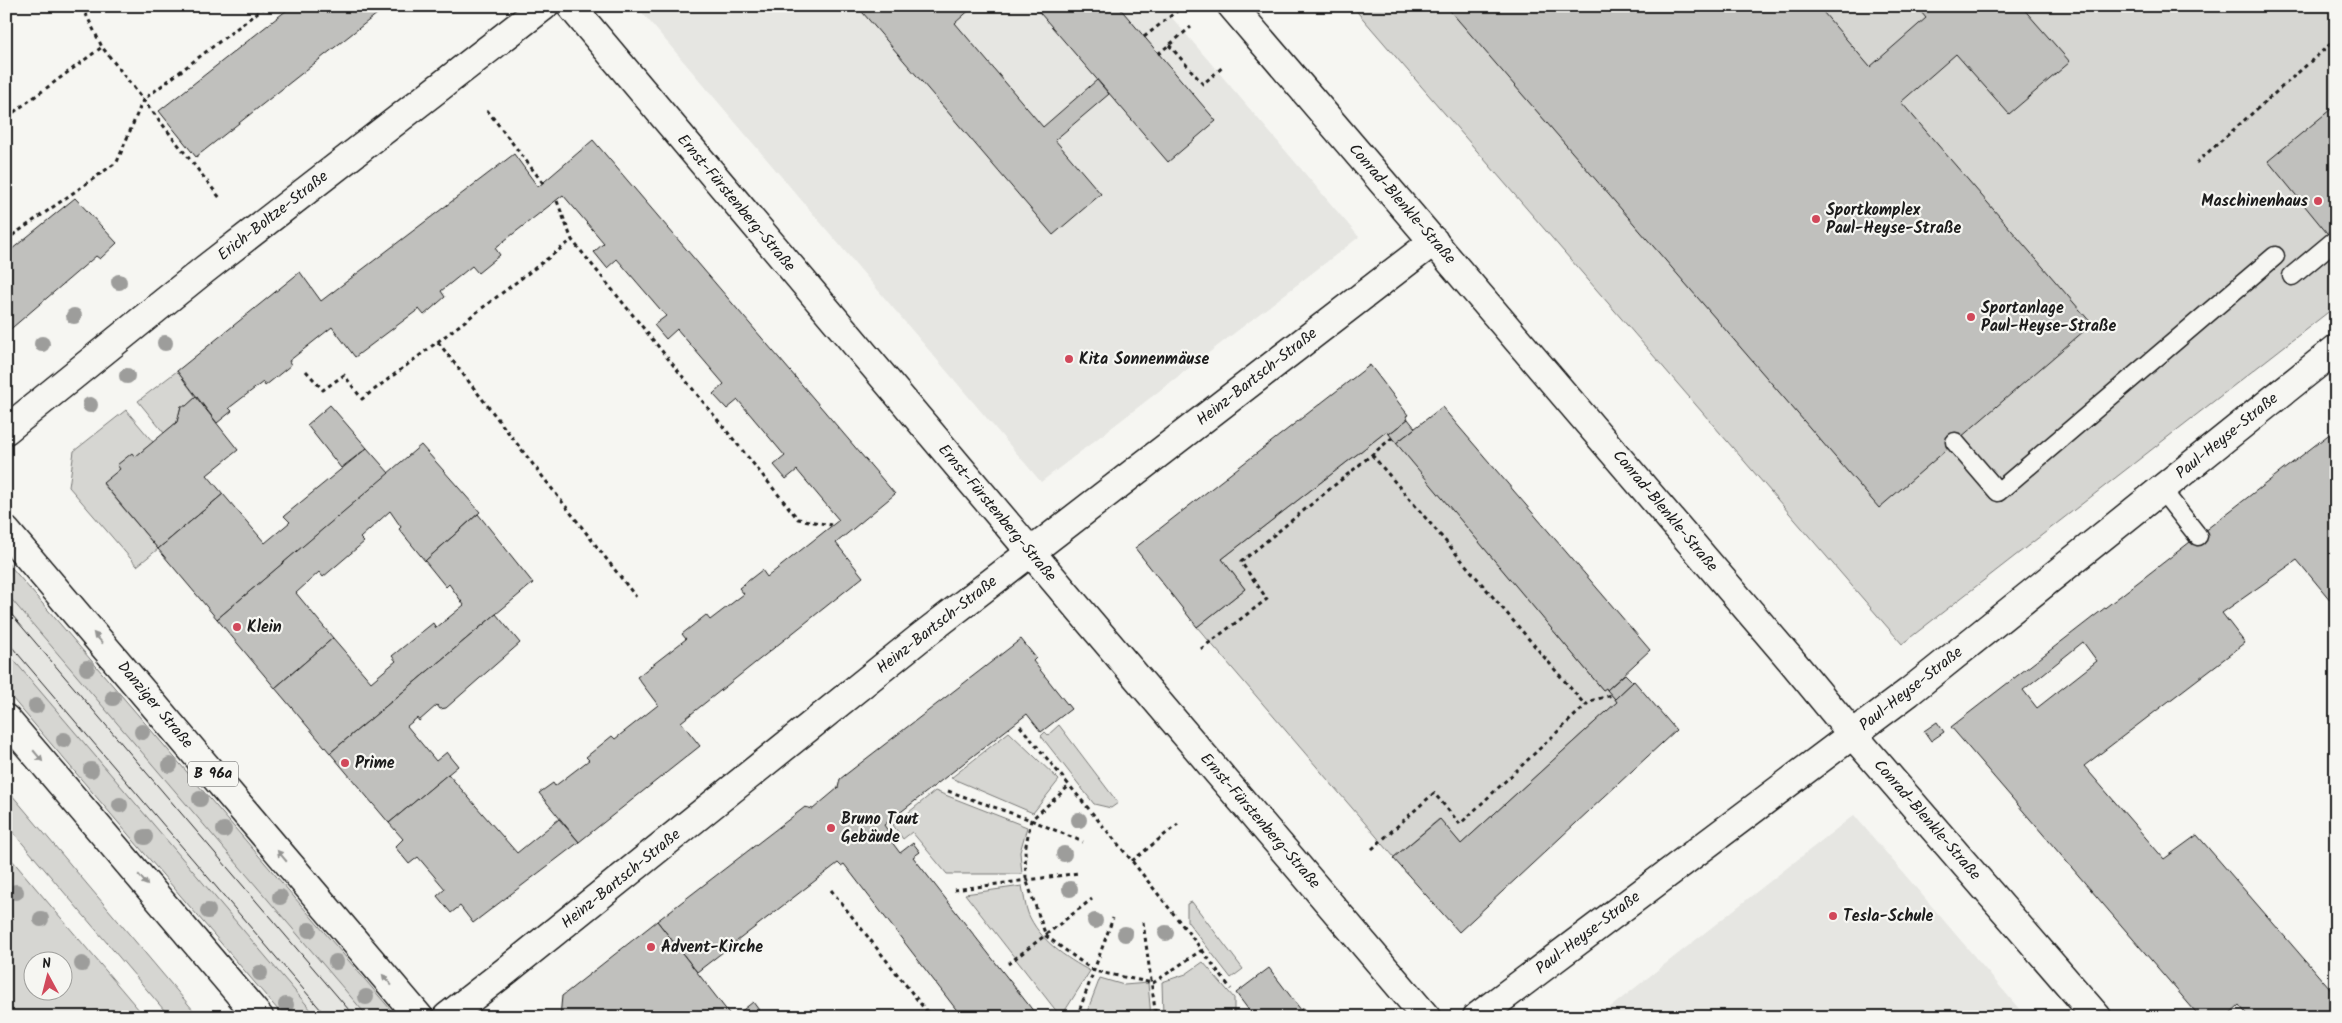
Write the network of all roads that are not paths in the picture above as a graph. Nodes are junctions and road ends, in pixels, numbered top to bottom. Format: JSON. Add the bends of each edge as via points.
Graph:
{"nodes":[{"id":1,"x":544,"y":6,"type":"edge"},
{"id":2,"x":571,"y":6,"type":"edge"},
{"id":3,"x":1232,"y":6,"type":"edge"},
{"id":4,"x":1434,"y":241,"type":"junction"},
{"id":5,"x":2334,"y":241,"type":"dead end"},
{"id":6,"x":2276,"y":256,"type":"dead end"},
{"id":7,"x":2292,"y":276,"type":"dead end"},
{"id":8,"x":2336,"y":349,"type":"edge"},
{"id":9,"x":6,"y":430,"type":"edge"},
{"id":10,"x":1955,"y":442,"type":"dead end"},
{"id":11,"x":2161,"y":489,"type":"junction"},
{"id":12,"x":6,"y":531,"type":"edge"},
{"id":13,"x":2198,"y":536,"type":"dead end"},
{"id":14,"x":1030,"y":551,"type":"junction"},
{"id":15,"x":6,"y":719,"type":"edge"},
{"id":16,"x":1853,"y":735,"type":"junction"},
{"id":17,"x":259,"y":1017,"type":"edge"},
{"id":18,"x":419,"y":1017,"type":"edge"},
{"id":19,"x":446,"y":1017,"type":"edge"},
{"id":20,"x":1426,"y":1017,"type":"edge"},
{"id":21,"x":1477,"y":1017,"type":"edge"},
{"id":22,"x":2097,"y":1017,"type":"edge"}],
"edges":[{"from":1,"to":9,"type":"street","name":"Erich-Boltze-Straße","via":[[204,270]]},
{"from":2,"to":14,"type":"street","name":"Ernst-Fürstenberg-Straße"},
{"from":3,"to":4,"type":"street","name":"Conrad-Blenkle-Straße"},
{"from":4,"to":14,"type":"street","name":"Heinz-Bartsch-Straße"},
{"from":4,"to":16,"type":"street","name":"Conrad-Blenkle-Straße"},
{"from":5,"to":7,"type":"lane"},
{"from":6,"to":10,"type":"lane","via":[[1998,492]]},
{"from":8,"to":11,"type":"street","name":"Paul-Heyse-Straße"},
{"from":11,"to":13,"type":"lane"},
{"from":11,"to":16,"type":"street","name":"Paul-Heyse-Straße"},
{"from":18,"to":12,"type":"street","name":"Danziger Straße","number":"B 96a","one_way":true},
{"from":14,"to":19,"type":"street","name":"Heinz-Bartsch-Straße"},
{"from":14,"to":20,"type":"street","name":"Ernst-Fürstenberg-Straße"},
{"from":15,"to":17,"type":"street","one_way":true},
{"from":16,"to":21,"type":"street","name":"Paul-Heyse-Straße"},
{"from":16,"to":22,"type":"street","name":"Conrad-Blenkle-Straße"}]}
